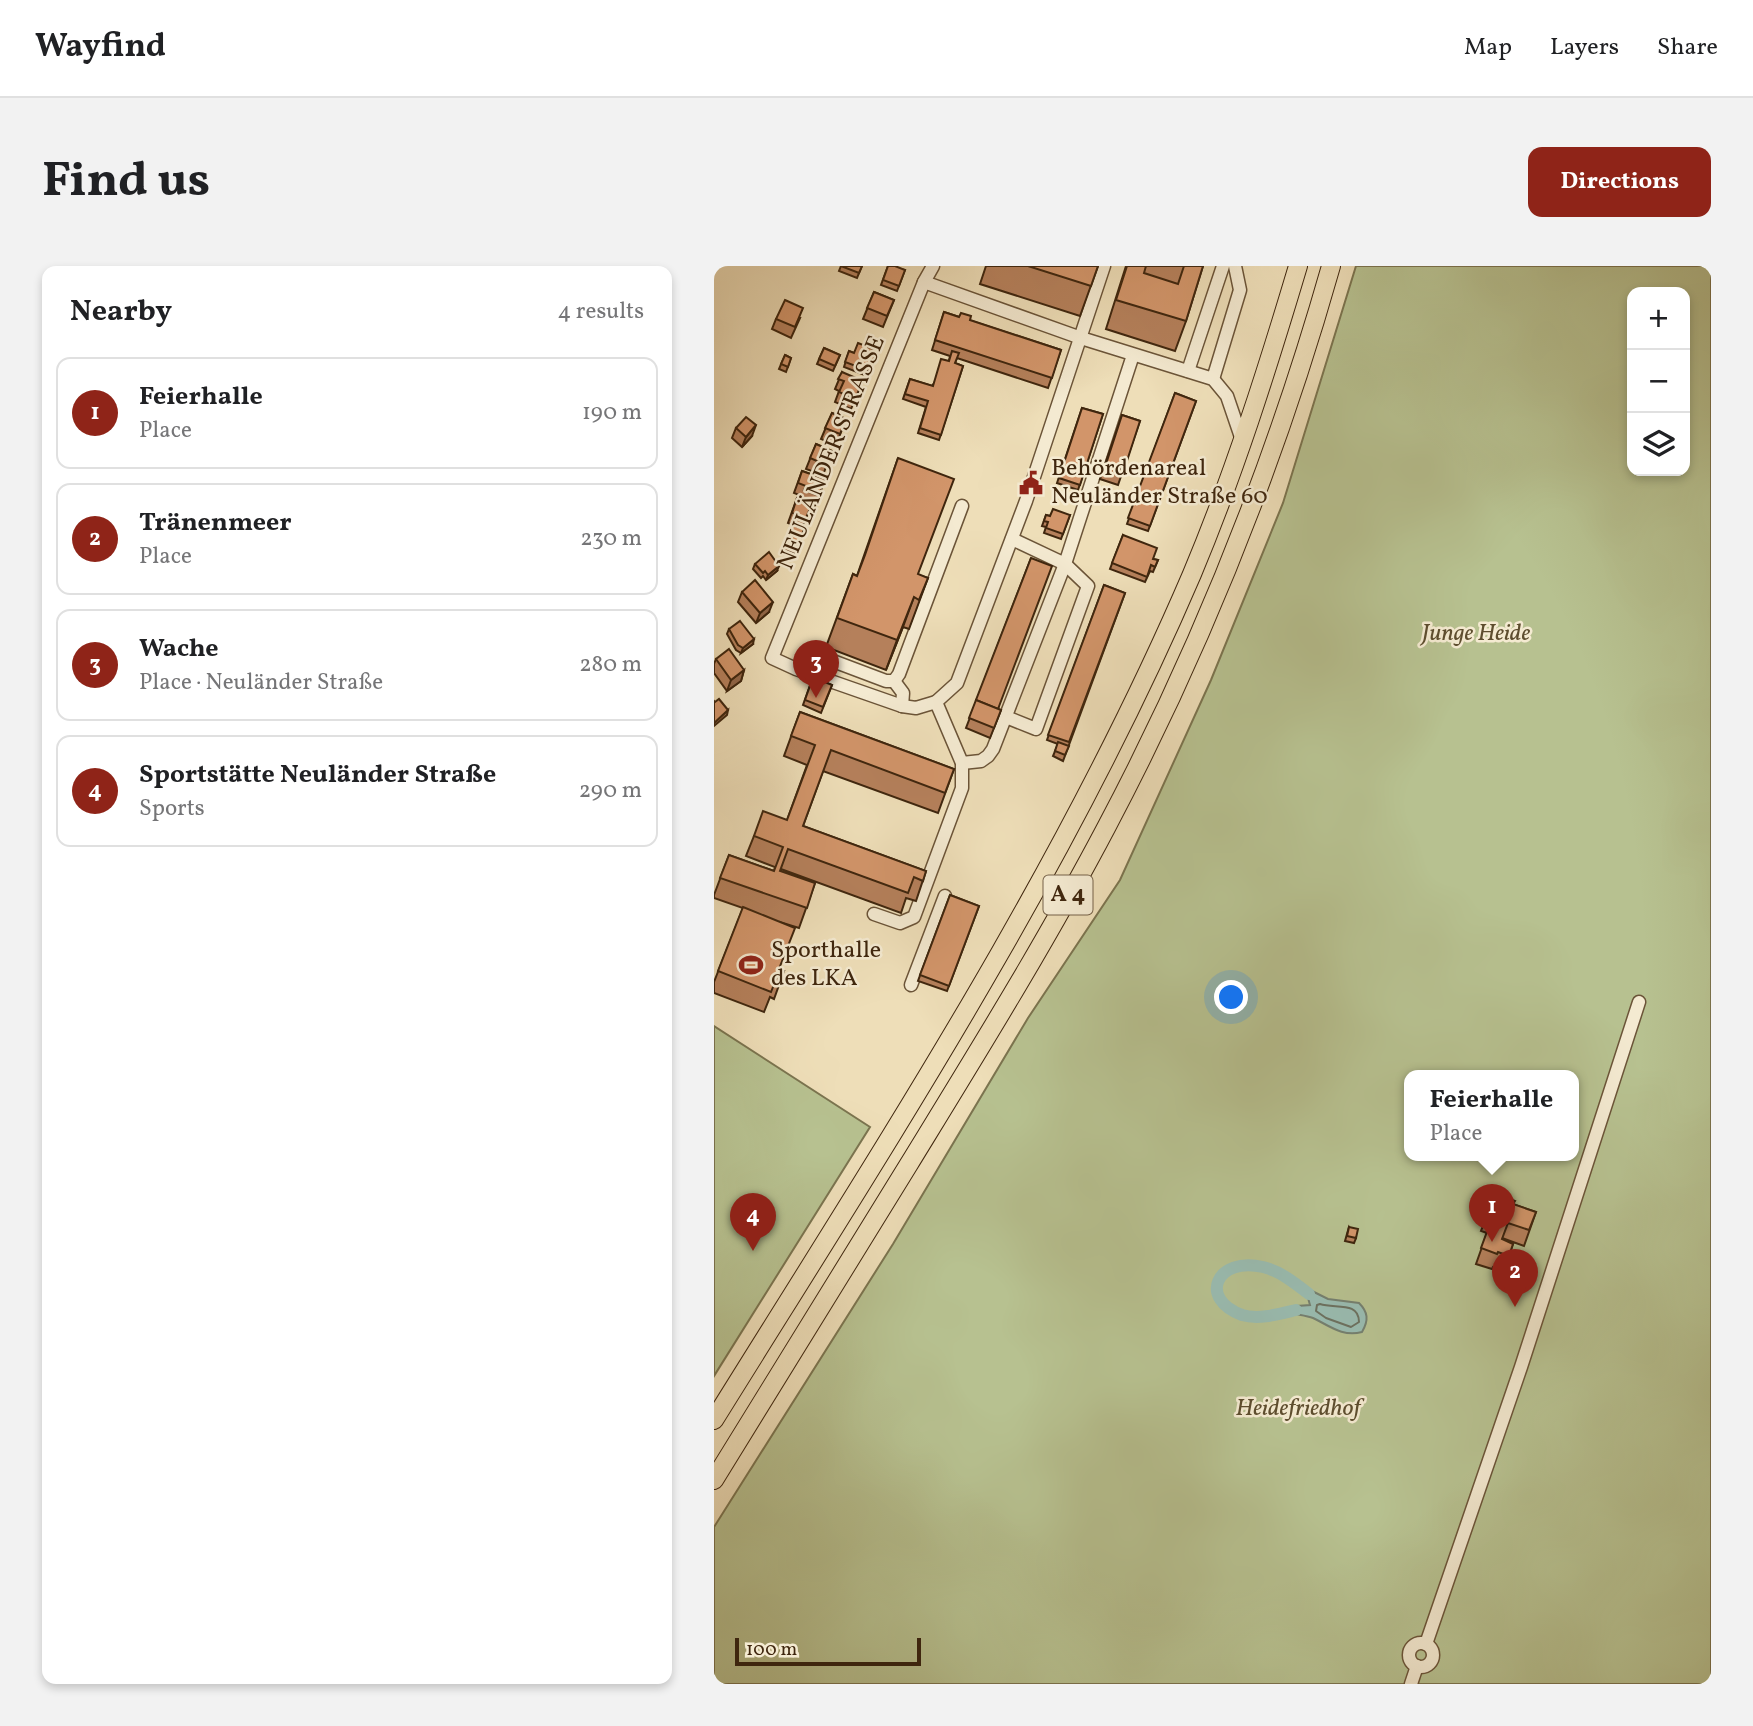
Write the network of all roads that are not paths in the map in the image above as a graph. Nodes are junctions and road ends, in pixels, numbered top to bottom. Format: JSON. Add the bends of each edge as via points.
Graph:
{"nodes":[{"id":1,"x":933,"y":266,"type":"edge"},
{"id":2,"x":1104,"y":266,"type":"edge"},
{"id":3,"x":1223,"y":266,"type":"edge"},
{"id":4,"x":1235,"y":266,"type":"edge"},
{"id":5,"x":1298,"y":266,"type":"edge"},
{"id":6,"x":1332,"y":266,"type":"edge"},
{"id":7,"x":1085,"y":278,"type":"edge"},
{"id":8,"x":1099,"y":281,"type":"junction"},
{"id":9,"x":924,"y":282,"type":"junction"},
{"id":10,"x":1081,"y":338,"type":"junction"},
{"id":11,"x":1133,"y":355,"type":"junction"},
{"id":12,"x":1188,"y":371,"type":"junction"},
{"id":13,"x":1213,"y":379,"type":"junction"},
{"id":14,"x":1242,"y":440,"type":"junction"},
{"id":15,"x":962,"y":506,"type":"dead end"},
{"id":16,"x":1012,"y":539,"type":"junction"},
{"id":17,"x":1065,"y":564,"type":"junction"},
{"id":18,"x":817,"y":655,"type":"dead end"},
{"id":19,"x":894,"y":681,"type":"junction"},
{"id":20,"x":936,"y":702,"type":"junction"},
{"id":21,"x":902,"y":706,"type":"junction"},
{"id":22,"x":1006,"y":717,"type":"junction"},
{"id":23,"x":962,"y":763,"type":"junction"},
{"id":24,"x":945,"y":896,"type":"dead end"},
{"id":25,"x":918,"y":909,"type":"junction"},
{"id":26,"x":874,"y":914,"type":"dead end"},
{"id":27,"x":937,"y":916,"type":"junction"},
{"id":28,"x":911,"y":985,"type":"dead end"},
{"id":29,"x":1639,"y":1002,"type":"dead end"},
{"id":30,"x":714,"y":1420,"type":"edge"},
{"id":31,"x":714,"y":1480,"type":"edge"},
{"id":32,"x":1411,"y":1684,"type":"edge"}],
"edges":[{"from":1,"to":9,"type":"street","name":"NEULÄNDER STRASSE"},
{"from":2,"to":8,"type":"street"},
{"from":3,"to":12,"type":"street"},
{"from":4,"to":13,"type":"street","via":[[1240,290]]},
{"from":5,"to":14,"type":"highway","number":"A 4"},
{"from":6,"to":31,"type":"highway","number":"A 4","via":[[1248,518],[1187,663],[1107,827],[976,1055]]},
{"from":7,"to":8,"type":"street"},
{"from":8,"to":10,"type":"street"},
{"from":9,"to":10,"type":"street"},
{"from":9,"to":21,"type":"street","name":"NEULÄNDER STRASSE","via":[[772,658]]},
{"from":10,"to":11,"type":"street"},
{"from":10,"to":16,"type":"street"},
{"from":11,"to":12,"type":"street"},
{"from":11,"to":17,"type":"street"},
{"from":12,"to":13,"type":"street"},
{"from":13,"to":14,"type":"street","via":[[1227,396]]},
{"from":14,"to":30,"type":"highway","number":"A 4","via":[[1163,638],[1043,878],[956,1029]]},
{"from":15,"to":19,"type":"street"},
{"from":16,"to":17,"type":"street"},
{"from":16,"to":20,"type":"street","via":[[957,683]]},
{"from":17,"to":22,"type":"street"},
{"from":17,"to":22,"type":"street","via":[[1088,586],[1036,729]]},
{"from":18,"to":19,"type":"street"},
{"from":19,"to":21,"type":"street","via":[[903,693]]},
{"from":20,"to":21,"type":"street","via":[[916,708]]},
{"from":20,"to":23,"type":"street"},
{"from":22,"to":23,"type":"street","via":[[988,757]]},
{"from":23,"to":25,"type":"street","via":[[962,788]]},
{"from":24,"to":27,"type":"street"},
{"from":25,"to":26,"type":"street","via":[[914,917],[900,923]]},
{"from":25,"to":27,"type":"street"},
{"from":27,"to":28,"type":"street"},
{"from":29,"to":32,"type":"street","via":[[1426,1644],[1409,1650],[1410,1660],[1417,1666]]}]}
